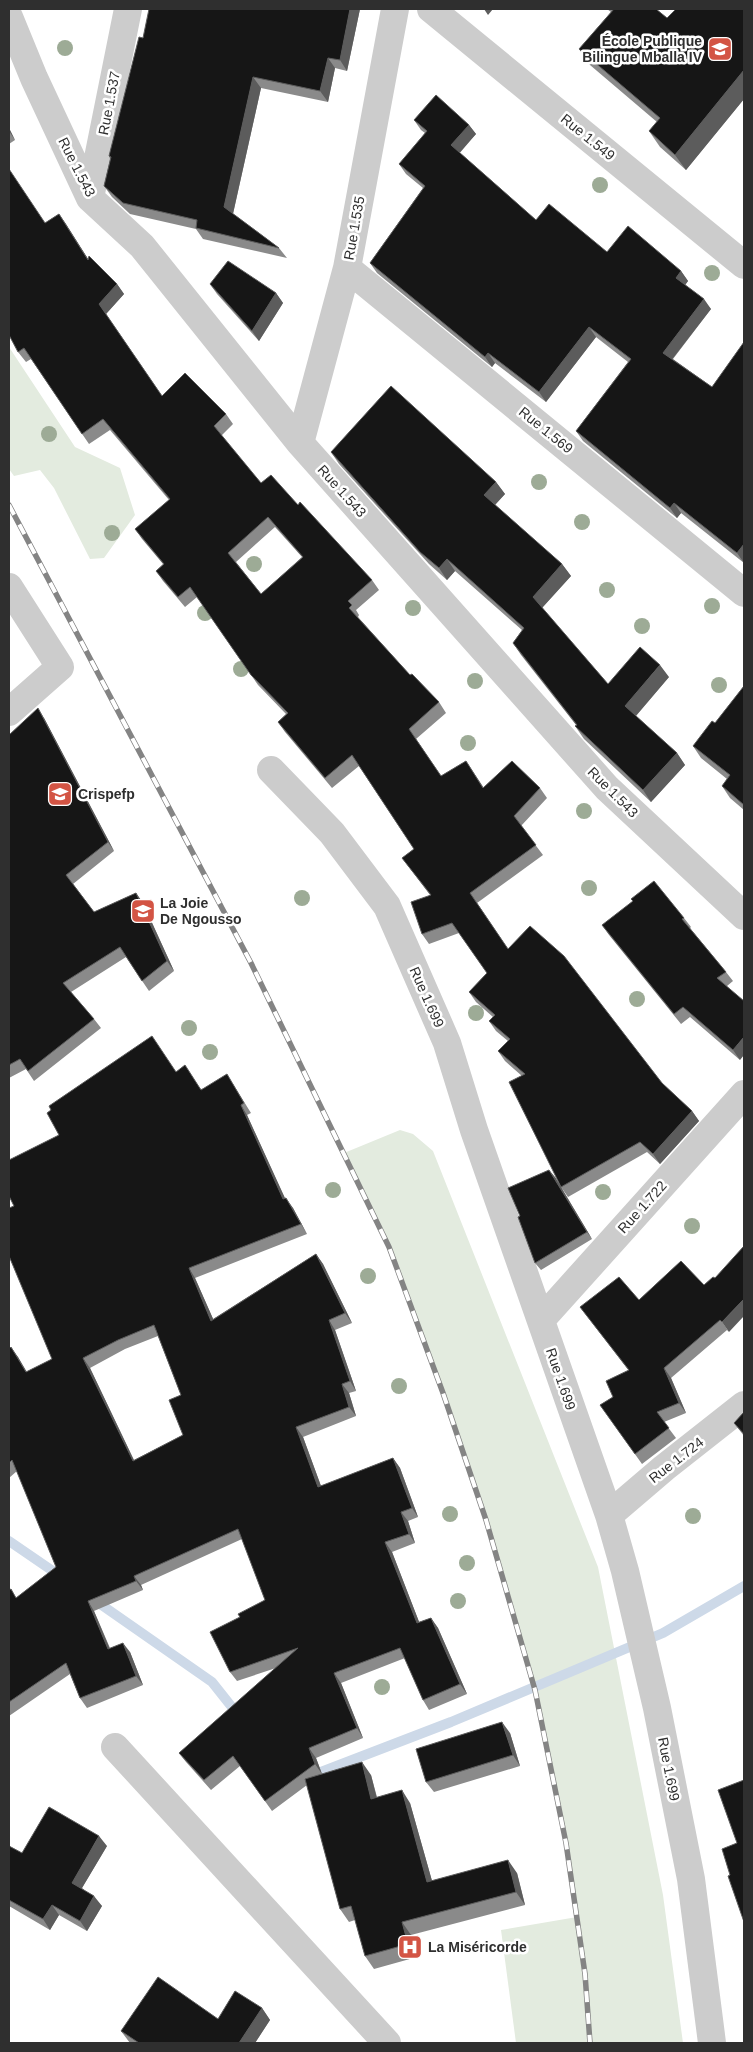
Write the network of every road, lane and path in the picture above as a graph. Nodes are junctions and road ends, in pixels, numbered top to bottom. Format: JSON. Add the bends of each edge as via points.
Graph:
{"nodes":[{"id":1,"x":128,"y":9,"type":"edge"},
{"id":2,"x":395,"y":9,"type":"edge"},
{"id":3,"x":431,"y":9,"type":"edge"},
{"id":4,"x":9,"y":17,"type":"edge"},
{"id":5,"x":90,"y":198,"type":"junction"},
{"id":6,"x":744,"y":265,"type":"edge"},
{"id":7,"x":347,"y":268,"type":"junction"},
{"id":8,"x":300,"y":443,"type":"junction"},
{"id":9,"x":9,"y":587,"type":"edge"},
{"id":10,"x":744,"y":592,"type":"edge"},
{"id":11,"x":9,"y":712,"type":"edge"},
{"id":12,"x":271,"y":770,"type":"dead end"},
{"id":13,"x":744,"y":916,"type":"edge"},
{"id":14,"x":744,"y":1094,"type":"edge"},
{"id":15,"x":541,"y":1320,"type":"junction"},
{"id":16,"x":744,"y":1405,"type":"edge"},
{"id":17,"x":609,"y":1515,"type":"junction"},
{"id":18,"x":114,"y":1747,"type":"dead end"},
{"id":19,"x":387,"y":2043,"type":"edge"},
{"id":20,"x":712,"y":2043,"type":"edge"}],
"edges":[{"from":1,"to":5,"type":"street","name":"Rue 1.537"},
{"from":2,"to":7,"type":"street","name":"Rue 1.535"},
{"from":3,"to":6,"type":"street","name":"Rue 1.549"},
{"from":4,"to":5,"type":"street","name":"Rue 1.543"},
{"from":5,"to":8,"type":"street","name":"Rue 1.543","via":[[142,246]]},
{"from":7,"to":8,"type":"street","name":"Rue 1.535"},
{"from":7,"to":10,"type":"street","name":"Rue 1.569"},
{"from":8,"to":13,"type":"street","name":"Rue 1.543","via":[[606,788]]},
{"from":9,"to":11,"type":"street","via":[[60,668]]},
{"from":12,"to":15,"type":"street","name":"Rue 1.699","via":[[332,833],[387,906],[447,1043]]},
{"from":14,"to":15,"type":"street","name":"Rue 1.722"},
{"from":15,"to":17,"type":"street","name":"Rue 1.699"},
{"from":16,"to":17,"type":"street","name":"Rue 1.724"},
{"from":17,"to":20,"type":"street","name":"Rue 1.699","via":[[656,1708],[691,1879]]},
{"from":18,"to":19,"type":"street"}]}
